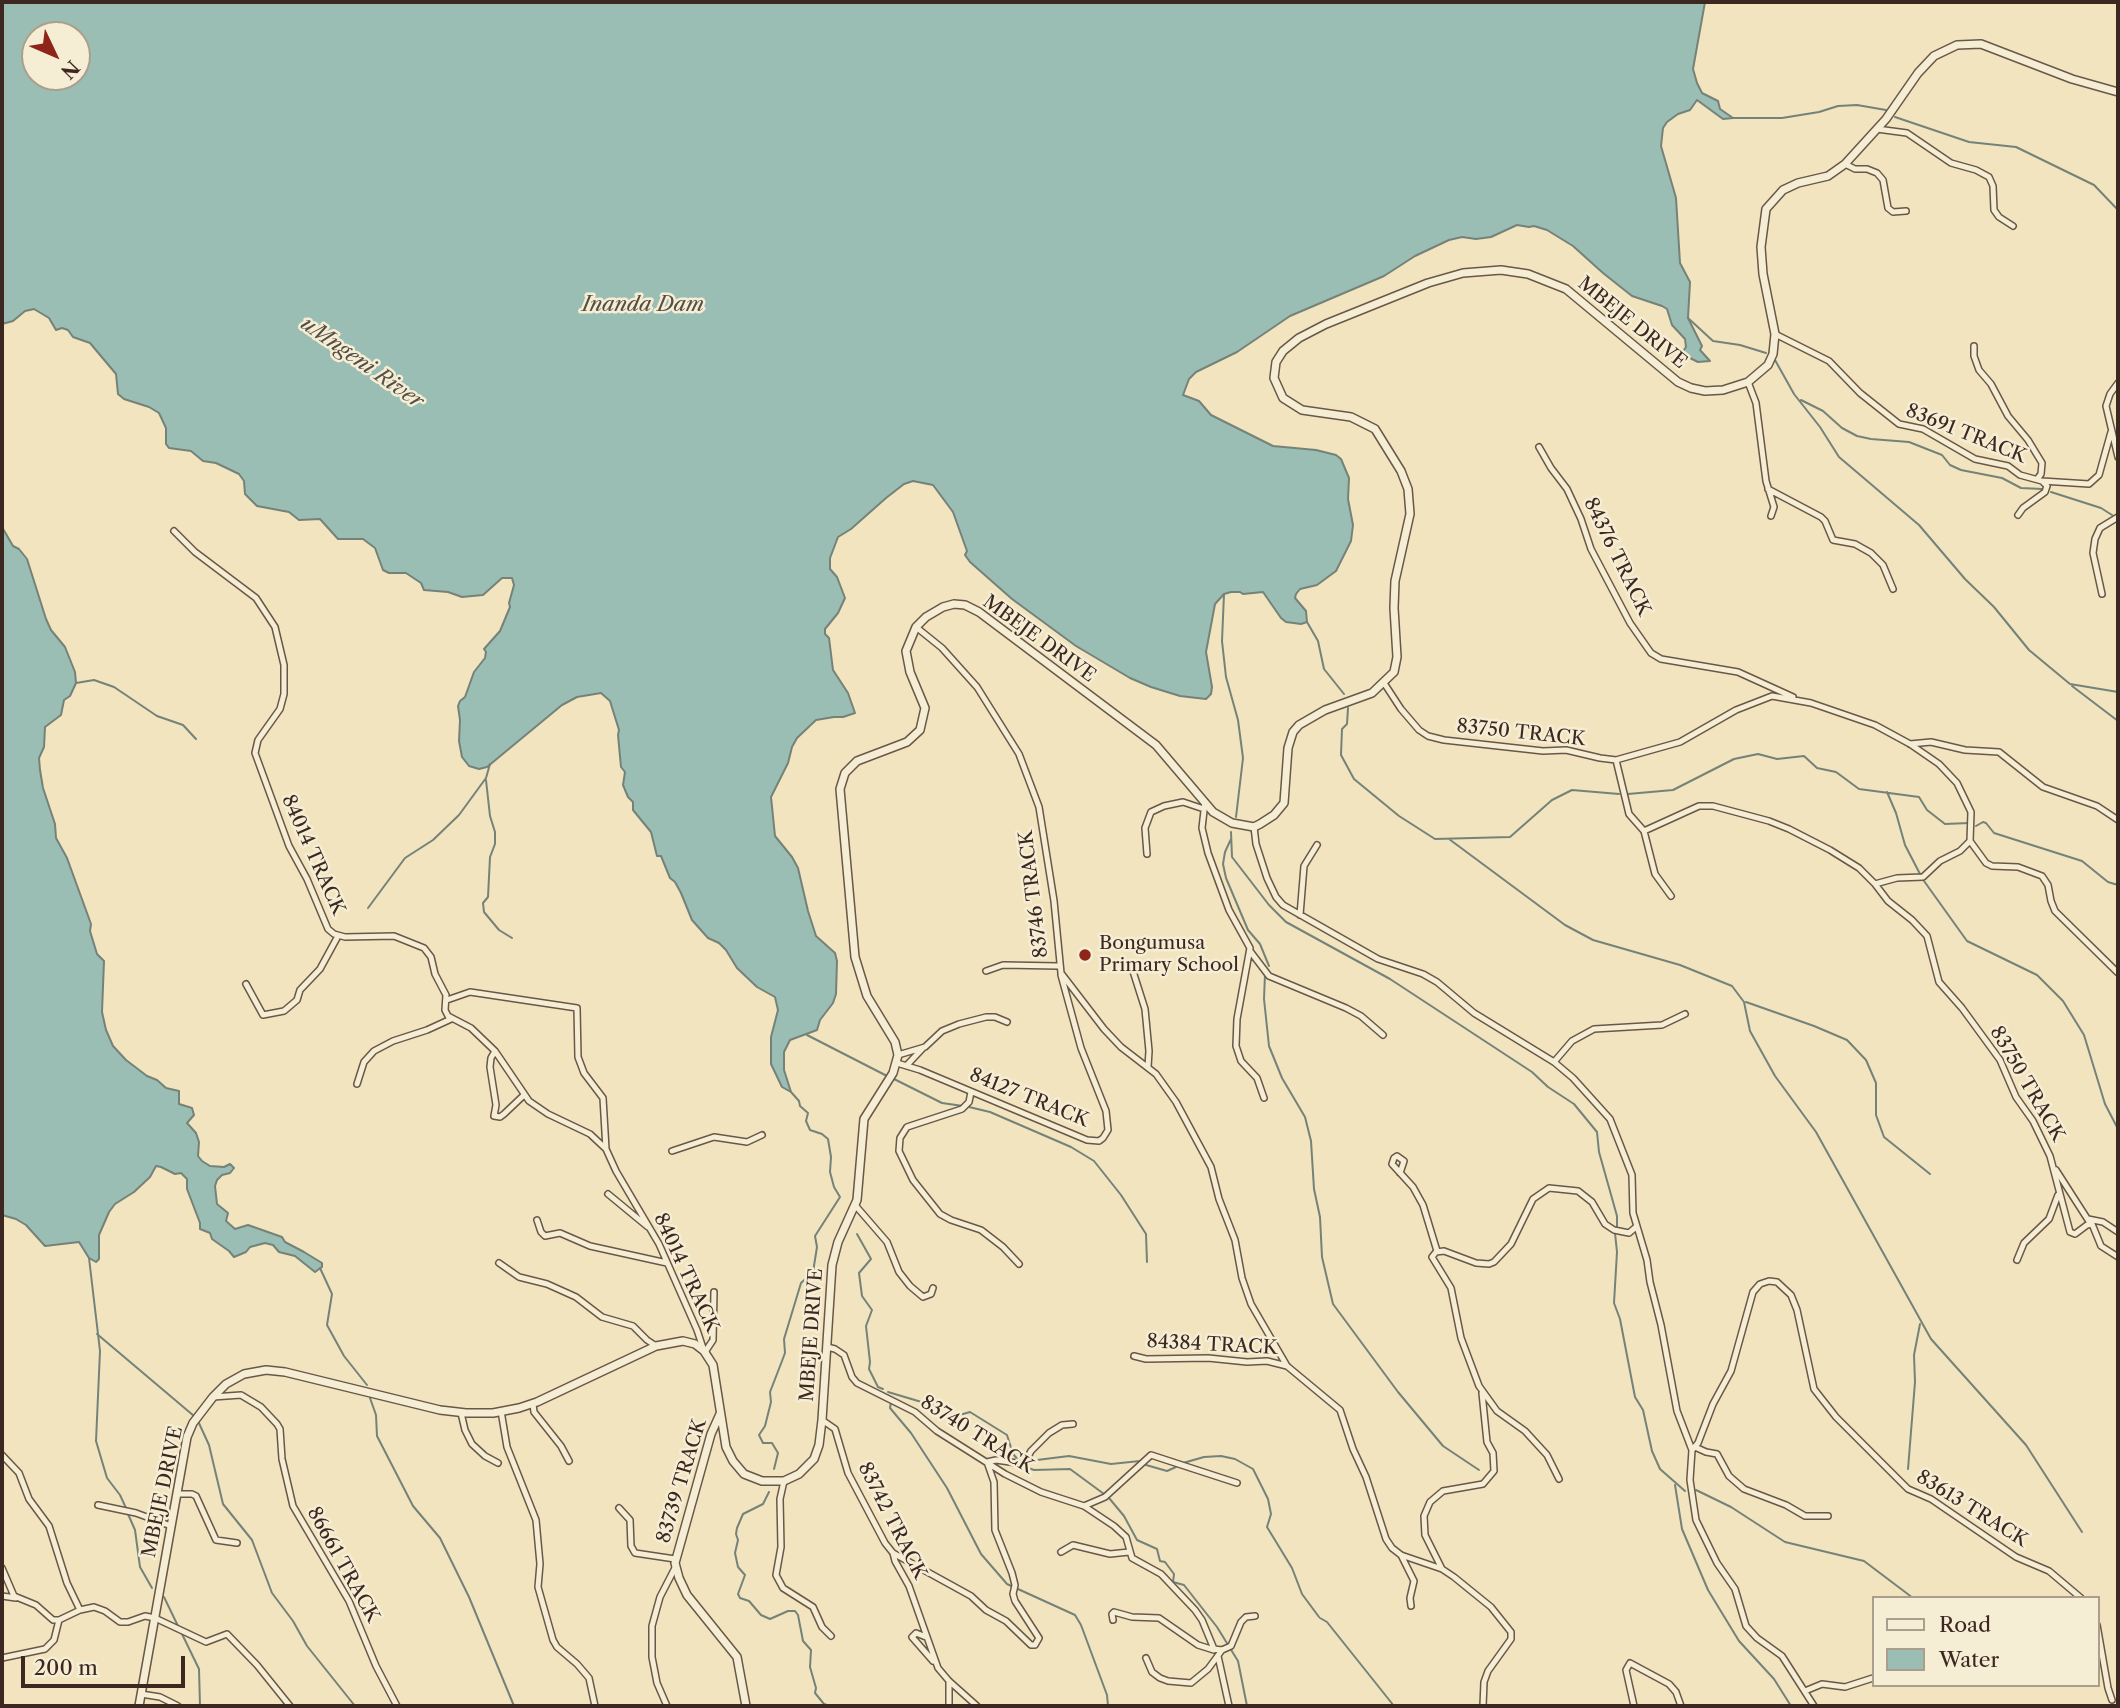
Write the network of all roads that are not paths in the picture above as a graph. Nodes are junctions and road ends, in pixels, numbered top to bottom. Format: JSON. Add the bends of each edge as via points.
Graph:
{"nodes":[{"id":1,"x":2118,"y":92,"type":"edge"},
{"id":2,"x":1877,"y":129,"type":"junction"},
{"id":3,"x":1845,"y":164,"type":"junction"},
{"id":4,"x":1906,"y":211,"type":"dead end"},
{"id":5,"x":2013,"y":226,"type":"dead end"},
{"id":6,"x":1775,"y":334,"type":"junction"},
{"id":7,"x":1975,"y":346,"type":"dead end"},
{"id":8,"x":1748,"y":382,"type":"junction"},
{"id":9,"x":2118,"y":383,"type":"edge"},
{"id":10,"x":2111,"y":432,"type":"junction"},
{"id":11,"x":1539,"y":447,"type":"dead end"},
{"id":12,"x":2118,"y":457,"type":"edge"},
{"id":13,"x":2040,"y":479,"type":"junction"},
{"id":14,"x":1768,"y":489,"type":"junction"},
{"id":15,"x":2018,"y":515,"type":"dead end"},
{"id":16,"x":1772,"y":516,"type":"dead end"},
{"id":17,"x":2118,"y":517,"type":"edge"},
{"id":18,"x":174,"y":531,"type":"dead end"},
{"id":19,"x":1893,"y":589,"type":"dead end"},
{"id":20,"x":2102,"y":594,"type":"dead end"},
{"id":21,"x":916,"y":627,"type":"junction"},
{"id":22,"x":1384,"y":683,"type":"junction"},
{"id":23,"x":1799,"y":700,"type":"junction"},
{"id":24,"x":1910,"y":744,"type":"junction"},
{"id":25,"x":1616,"y":760,"type":"junction"},
{"id":26,"x":1204,"y":805,"type":"junction"},
{"id":27,"x":2118,"y":820,"type":"edge"},
{"id":28,"x":1254,"y":827,"type":"junction"},
{"id":29,"x":1644,"y":831,"type":"junction"},
{"id":30,"x":1970,"y":841,"type":"junction"},
{"id":31,"x":1317,"y":845,"type":"dead end"},
{"id":32,"x":1147,"y":854,"type":"dead end"},
{"id":33,"x":1875,"y":884,"type":"junction"},
{"id":34,"x":1671,"y":896,"type":"dead end"},
{"id":35,"x":1300,"y":915,"type":"junction"},
{"id":36,"x":338,"y":936,"type":"junction"},
{"id":37,"x":1250,"y":951,"type":"junction"},
{"id":38,"x":1131,"y":965,"type":"dead end"},
{"id":39,"x":1060,"y":970,"type":"junction"},
{"id":40,"x":986,"y":971,"type":"dead end"},
{"id":41,"x":2118,"y":973,"type":"edge"},
{"id":42,"x":246,"y":984,"type":"dead end"},
{"id":43,"x":447,"y":1000,"type":"junction"},
{"id":44,"x":1685,"y":1014,"type":"dead end"},
{"id":45,"x":450,"y":1019,"type":"junction"},
{"id":46,"x":1007,"y":1022,"type":"dead end"},
{"id":47,"x":1383,"y":1035,"type":"dead end"},
{"id":48,"x":923,"y":1048,"type":"junction"},
{"id":49,"x":495,"y":1051,"type":"junction"},
{"id":50,"x":897,"y":1059,"type":"junction"},
{"id":51,"x":1554,"y":1062,"type":"junction"},
{"id":52,"x":907,"y":1065,"type":"junction"},
{"id":53,"x":1148,"y":1067,"type":"junction"},
{"id":54,"x":358,"y":1084,"type":"dead end"},
{"id":55,"x":971,"y":1092,"type":"junction"},
{"id":56,"x":523,"y":1096,"type":"junction"},
{"id":57,"x":1264,"y":1098,"type":"dead end"},
{"id":58,"x":762,"y":1135,"type":"dead end"},
{"id":59,"x":606,"y":1149,"type":"junction"},
{"id":60,"x":672,"y":1151,"type":"dead end"},
{"id":61,"x":2054,"y":1168,"type":"junction"},
{"id":62,"x":1400,"y":1173,"type":"dead end"},
{"id":63,"x":608,"y":1194,"type":"dead end"},
{"id":64,"x":2058,"y":1195,"type":"junction"},
{"id":65,"x":855,"y":1205,"type":"junction"},
{"id":66,"x":537,"y":1220,"type":"dead end"},
{"id":67,"x":2089,"y":1221,"type":"junction"},
{"id":68,"x":1636,"y":1227,"type":"junction"},
{"id":69,"x":651,"y":1229,"type":"junction"},
{"id":70,"x":2118,"y":1232,"type":"edge"},
{"id":71,"x":1437,"y":1251,"type":"junction"},
{"id":72,"x":2118,"y":1256,"type":"edge"},
{"id":73,"x":2017,"y":1260,"type":"dead end"},
{"id":74,"x":499,"y":1263,"type":"dead end"},
{"id":75,"x":667,"y":1263,"type":"junction"},
{"id":76,"x":1019,"y":1264,"type":"dead end"},
{"id":77,"x":933,"y":1288,"type":"dead end"},
{"id":78,"x":714,"y":1292,"type":"dead end"},
{"id":79,"x":656,"y":1346,"type":"junction"},
{"id":80,"x":827,"y":1347,"type":"junction"},
{"id":81,"x":704,"y":1352,"type":"junction"},
{"id":82,"x":1134,"y":1356,"type":"dead end"},
{"id":83,"x":1287,"y":1366,"type":"junction"},
{"id":84,"x":1482,"y":1390,"type":"junction"},
{"id":85,"x":213,"y":1397,"type":"junction"},
{"id":86,"x":533,"y":1404,"type":"junction"},
{"id":87,"x":501,"y":1411,"type":"junction"},
{"id":88,"x":461,"y":1413,"type":"junction"},
{"id":89,"x":720,"y":1413,"type":"junction"},
{"id":90,"x":822,"y":1420,"type":"junction"},
{"id":91,"x":1073,"y":1423,"type":"dead end"},
{"id":92,"x":1693,"y":1448,"type":"junction"},
{"id":93,"x":2,"y":1455,"type":"edge"},
{"id":94,"x":569,"y":1461,"type":"dead end"},
{"id":95,"x":988,"y":1462,"type":"junction"},
{"id":96,"x":498,"y":1463,"type":"dead end"},
{"id":97,"x":1559,"y":1479,"type":"dead end"},
{"id":98,"x":784,"y":1481,"type":"junction"},
{"id":99,"x":1237,"y":1483,"type":"dead end"},
{"id":100,"x":177,"y":1494,"type":"junction"},
{"id":101,"x":98,"y":1505,"type":"dead end"},
{"id":102,"x":1084,"y":1506,"type":"junction"},
{"id":103,"x":619,"y":1508,"type":"dead end"},
{"id":104,"x":1828,"y":1516,"type":"dead end"},
{"id":105,"x":171,"y":1526,"type":"junction"},
{"id":106,"x":237,"y":1543,"type":"dead end"},
{"id":107,"x":1061,"y":1552,"type":"dead end"},
{"id":108,"x":1129,"y":1552,"type":"junction"},
{"id":109,"x":894,"y":1553,"type":"junction"},
{"id":110,"x":1401,"y":1555,"type":"junction"},
{"id":111,"x":675,"y":1563,"type":"junction"},
{"id":112,"x":2,"y":1568,"type":"edge"},
{"id":113,"x":1442,"y":1569,"type":"junction"},
{"id":114,"x":2,"y":1596,"type":"edge"},
{"id":115,"x":2079,"y":1596,"type":"edge"},
{"id":116,"x":16,"y":1598,"type":"junction"},
{"id":117,"x":1411,"y":1606,"type":"dead end"},
{"id":118,"x":80,"y":1610,"type":"junction"},
{"id":119,"x":1255,"y":1616,"type":"dead end"},
{"id":120,"x":155,"y":1618,"type":"junction"},
{"id":121,"x":59,"y":1620,"type":"junction"},
{"id":122,"x":1113,"y":1620,"type":"dead end"},
{"id":123,"x":831,"y":1636,"type":"dead end"},
{"id":124,"x":2099,"y":1636,"type":"edge"},
{"id":125,"x":926,"y":1637,"type":"junction"},
{"id":126,"x":1219,"y":1652,"type":"junction"},
{"id":127,"x":2,"y":1658,"type":"edge"},
{"id":128,"x":1146,"y":1658,"type":"dead end"},
{"id":129,"x":936,"y":1663,"type":"junction"},
{"id":130,"x":1871,"y":1679,"type":"edge"},
{"id":131,"x":949,"y":1681,"type":"junction"},
{"id":132,"x":1805,"y":1691,"type":"junction"},
{"id":133,"x":141,"y":1694,"type":"junction"},
{"id":134,"x":2112,"y":1700,"type":"dead end"},
{"id":135,"x":139,"y":1706,"type":"edge"},
{"id":136,"x":178,"y":1706,"type":"edge"},
{"id":137,"x":289,"y":1706,"type":"edge"},
{"id":138,"x":397,"y":1706,"type":"edge"},
{"id":139,"x":595,"y":1706,"type":"edge"},
{"id":140,"x":667,"y":1706,"type":"edge"},
{"id":141,"x":746,"y":1706,"type":"edge"},
{"id":142,"x":949,"y":1706,"type":"edge"},
{"id":143,"x":977,"y":1706,"type":"edge"},
{"id":144,"x":1229,"y":1706,"type":"edge"},
{"id":145,"x":1483,"y":1706,"type":"edge"},
{"id":146,"x":1634,"y":1706,"type":"edge"},
{"id":147,"x":1681,"y":1706,"type":"edge"},
{"id":148,"x":1814,"y":1706,"type":"edge"}],
"edges":[{"from":1,"to":2,"type":"street","via":[[1981,44],[1957,45],[1934,57],[1918,73]]},
{"from":2,"to":3,"type":"street"},
{"from":2,"to":5,"type":"street","via":[[1907,133],[1951,163],[1989,177],[1994,210]]},
{"from":3,"to":4,"type":"street","via":[[1877,173],[1888,208]]},
{"from":3,"to":6,"type":"street","via":[[1828,176],[1783,190],[1766,209],[1761,247]]},
{"from":6,"to":8,"type":"street","via":[[1768,365]]},
{"from":6,"to":13,"type":"street","name":"83691 TRACK","via":[[1829,361],[1899,424],[1923,429],[1975,459]]},
{"from":7,"to":13,"type":"street","via":[[1979,370],[2042,463]]},
{"from":8,"to":14,"type":"street","via":[[1756,403]]},
{"from":8,"to":22,"type":"street","name":"MBEJE DRIVE","via":[[1723,390],[1690,388],[1566,289],[1528,274],[1501,270],[1428,282],[1326,324],[1283,351],[1274,378],[1283,398],[1302,410],[1351,417],[1376,429],[1408,489],[1410,514],[1395,581],[1397,657],[1394,672]]},
{"from":9,"to":10,"type":"street","via":[[2107,399]]},
{"from":10,"to":12,"type":"street"},
{"from":10,"to":13,"type":"street","via":[[2102,468],[2089,484]]},
{"from":11,"to":23,"type":"street","name":"84376 TRACK","via":[[1567,489],[1591,549],[1651,653],[1661,659],[1738,672]]},
{"from":13,"to":15,"type":"street","name":"83691 TRACK","via":[[2047,486],[2045,492]]},
{"from":14,"to":16,"type":"street"},
{"from":14,"to":19,"type":"street","via":[[1821,517],[1833,540],[1871,553],[1883,565]]},
{"from":17,"to":20,"type":"street","via":[[2100,528],[2095,539],[2093,553]]},
{"from":18,"to":36,"type":"street","name":"84014 TRACK","via":[[250,593],[275,627],[285,665],[284,694],[255,753],[292,853],[325,924]]},
{"from":21,"to":26,"type":"street","name":"MBEJE DRIVE","via":[[933,612],[954,604],[979,612],[1142,733]]},
{"from":21,"to":39,"type":"street","name":"83746 TRACK","via":[[942,648],[984,696],[1027,772],[1039,807]]},
{"from":21,"to":50,"type":"street","via":[[906,656],[925,708],[920,730],[907,742],[857,761],[845,773],[840,789],[855,957],[867,996],[895,1042]]},
{"from":22,"to":25,"type":"street","name":"83750 TRACK","via":[[1413,724],[1436,739],[1566,750]]},
{"from":22,"to":28,"type":"street","via":[[1372,693],[1299,724],[1288,748],[1284,803]]},
{"from":23,"to":24,"type":"street","name":"83750 TRACK","via":[[1875,725]]},
{"from":23,"to":25,"type":"street","name":"83750 TRACK","via":[[1765,697],[1680,742]]},
{"from":24,"to":27,"type":"street","via":[[1931,742],[1999,752],[2043,788],[2097,806]]},
{"from":24,"to":30,"type":"street","name":"83750 TRACK","via":[[1956,783],[1971,812]]},
{"from":25,"to":29,"type":"street","via":[[1629,814]]},
{"from":26,"to":28,"type":"street","name":"MBEJE DRIVE","via":[[1223,819]]},
{"from":26,"to":32,"type":"street","via":[[1183,802],[1151,812],[1145,828]]},
{"from":26,"to":37,"type":"street","via":[[1202,828],[1208,853]]},
{"from":28,"to":35,"type":"street","via":[[1276,897]]},
{"from":29,"to":33,"type":"street","name":"83750 TRACK","via":[[1699,806],[1713,806],[1769,821],[1830,850]]},
{"from":29,"to":34,"type":"street","via":[[1655,874]]},
{"from":30,"to":33,"type":"street","via":[[1923,877]]},
{"from":30,"to":41,"type":"street","via":[[1992,866],[2018,867],[2042,876],[2056,911]]},
{"from":31,"to":35,"type":"street","via":[[1304,866]]},
{"from":33,"to":61,"type":"street","name":"83750 TRACK","via":[[1927,936],[1939,982],[2000,1060]]},
{"from":35,"to":51,"type":"street","via":[[1378,959],[1423,974],[1474,1013]]},
{"from":36,"to":42,"type":"street","via":[[320,969],[300,990],[298,1000],[284,1011],[263,1015]]},
{"from":36,"to":43,"type":"street","name":"84014 TRACK","via":[[385,934],[418,944],[431,957]]},
{"from":37,"to":47,"type":"street","via":[[1269,976],[1346,1007]]},
{"from":37,"to":57,"type":"street","via":[[1235,1040],[1241,1061],[1257,1078]]},
{"from":38,"to":53,"type":"street","via":[[1146,1009]]},
{"from":39,"to":40,"type":"street","via":[[1003,965]]},
{"from":39,"to":53,"type":"street","name":"83746 TRACK","via":[[1109,1035]]},
{"from":39,"to":55,"type":"street","name":"84127 TRACK","via":[[1083,1055],[1106,1111],[1106,1135],[1098,1141],[1087,1140]]},
{"from":43,"to":45,"type":"street","name":"84014 TRACK","via":[[445,1010]]},
{"from":43,"to":59,"type":"street","via":[[470,992],[577,1008],[578,1057],[603,1098]]},
{"from":44,"to":51,"type":"street","via":[[1662,1025],[1594,1029],[1572,1041]]},
{"from":45,"to":49,"type":"street","name":"84014 TRACK","via":[[471,1028]]},
{"from":45,"to":54,"type":"street","via":[[370,1053]]},
{"from":46,"to":48,"type":"street","via":[[995,1017],[959,1024],[942,1031]]},
{"from":48,"to":50,"type":"street"},
{"from":48,"to":52,"type":"street"},
{"from":49,"to":56,"type":"street","name":"84014 TRACK"},
{"from":49,"to":56,"type":"street","via":[[490,1067],[494,1116],[500,1117]]},
{"from":50,"to":52,"type":"street","name":"84127 TRACK"},
{"from":50,"to":65,"type":"street","name":"MBEJE DRIVE","via":[[864,1119]]},
{"from":51,"to":68,"type":"street","via":[[1595,1101],[1614,1128],[1632,1175]]},
{"from":52,"to":55,"type":"street","name":"84127 TRACK"},
{"from":53,"to":83,"type":"street","name":"83746 TRACK","via":[[1169,1090],[1211,1167],[1247,1294]]},
{"from":55,"to":76,"type":"street","via":[[962,1109],[907,1127],[900,1138],[900,1151],[919,1188],[940,1213],[981,1230]]},
{"from":56,"to":59,"type":"street","name":"84014 TRACK","via":[[590,1134]]},
{"from":58,"to":60,"type":"street","via":[[747,1142],[714,1137]]},
{"from":59,"to":69,"type":"street","name":"84014 TRACK"},
{"from":61,"to":64,"type":"street","name":"83750 TRACK"},
{"from":61,"to":67,"type":"street"},
{"from":62,"to":71,"type":"street","via":[[1423,1205]]},
{"from":63,"to":69,"type":"street"},
{"from":64,"to":67,"type":"street","name":"83750 TRACK","via":[[2070,1233],[2076,1234]]},
{"from":64,"to":73,"type":"street","via":[[2049,1219],[2024,1243]]},
{"from":65,"to":77,"type":"street","via":[[887,1241],[910,1286],[923,1297]]},
{"from":65,"to":80,"type":"street","name":"MBEJE DRIVE","via":[[832,1265]]},
{"from":66,"to":75,"type":"street","via":[[545,1236],[559,1233]]},
{"from":67,"to":70,"type":"street","via":[[2103,1222]]},
{"from":67,"to":72,"type":"street","via":[[2101,1246]]},
{"from":68,"to":71,"type":"street","via":[[1622,1233],[1605,1224],[1592,1202],[1578,1191],[1549,1188],[1533,1199],[1511,1244],[1494,1262],[1482,1264]]},
{"from":68,"to":92,"type":"street","via":[[1644,1246],[1677,1411]]},
{"from":69,"to":75,"type":"street","name":"84014 TRACK"},
{"from":71,"to":84,"type":"street","via":[[1432,1259],[1451,1288],[1461,1338]]},
{"from":74,"to":79,"type":"street","via":[[519,1277],[570,1294],[603,1317],[633,1326]]},
{"from":75,"to":81,"type":"street","name":"84014 TRACK"},
{"from":78,"to":81,"type":"street","via":[[713,1340]]},
{"from":79,"to":81,"type":"street","name":"MBEJE DRIVE","via":[[683,1340]]},
{"from":79,"to":86,"type":"street","name":"MBEJE DRIVE"},
{"from":80,"to":90,"type":"street","name":"MBEJE DRIVE"},
{"from":80,"to":95,"type":"street","name":"83740 TRACK","via":[[844,1355],[857,1383],[915,1412]]},
{"from":81,"to":89,"type":"street","via":[[716,1375]]},
{"from":82,"to":83,"type":"street","name":"84384 TRACK","via":[[1267,1361]]},
{"from":83,"to":110,"type":"street","name":"83746 TRACK","via":[[1339,1410],[1383,1533]]},
{"from":84,"to":97,"type":"street","via":[[1497,1411],[1544,1452]]},
{"from":84,"to":113,"type":"street","via":[[1494,1471],[1483,1484],[1447,1488],[1426,1508],[1425,1535]]},
{"from":85,"to":88,"type":"street","name":"MBEJE DRIVE","via":[[244,1374],[275,1371]]},
{"from":85,"to":100,"type":"street","name":"MBEJE DRIVE","via":[[192,1423]]},
{"from":85,"to":138,"type":"street","name":"86661 TRACK","via":[[241,1395],[261,1407],[280,1429],[293,1506],[349,1601]]},
{"from":86,"to":87,"type":"street","name":"MBEJE DRIVE"},
{"from":86,"to":94,"type":"street"},
{"from":87,"to":88,"type":"street","name":"MBEJE DRIVE"},
{"from":87,"to":139,"type":"street","via":[[508,1447],[536,1520],[538,1587],[553,1640],[589,1678]]},
{"from":88,"to":96,"type":"street","via":[[472,1444]]},
{"from":89,"to":98,"type":"street","via":[[726,1447],[738,1468],[755,1479]]},
{"from":89,"to":111,"type":"street","name":"83739 TRACK"},
{"from":90,"to":98,"type":"street","name":"MBEJE DRIVE","via":[[814,1459]]},
{"from":90,"to":109,"type":"street","name":"83742 TRACK","via":[[835,1429],[848,1473]]},
{"from":91,"to":95,"type":"street","via":[[1049,1433],[1024,1464]]},
{"from":92,"to":104,"type":"street","via":[[1717,1454],[1729,1476],[1744,1489],[1805,1516]]},
{"from":92,"to":115,"type":"street","name":"83613 TRACK","via":[[1731,1371],[1753,1292],[1760,1284],[1777,1282],[1786,1288],[1797,1310],[1812,1384],[1836,1416],[1908,1489],[1931,1499],[2016,1557],[2049,1571]]},
{"from":92,"to":132,"type":"street","via":[[1692,1500],[1700,1529],[1735,1589],[1746,1626],[1782,1656]]},
{"from":93,"to":118,"type":"street","via":[[19,1474],[29,1499],[49,1525]]},
{"from":95,"to":102,"type":"street","name":"83740 TRACK","via":[[1041,1492]]},
{"from":95,"to":109,"type":"street","via":[[994,1482],[995,1530],[1012,1573],[1014,1598],[1038,1643],[1031,1645],[971,1596]]},
{"from":98,"to":123,"type":"street","via":[[776,1575],[783,1588],[813,1607]]},
{"from":99,"to":102,"type":"street","via":[[1151,1455],[1105,1497]]},
{"from":100,"to":105,"type":"street","name":"MBEJE DRIVE"},
{"from":100,"to":106,"type":"street","via":[[196,1496],[216,1540]]},
{"from":101,"to":105,"type":"street"},
{"from":102,"to":108,"type":"street","name":"83740 TRACK","via":[[1122,1532]]},
{"from":103,"to":111,"type":"street","via":[[630,1520],[635,1553]]},
{"from":105,"to":120,"type":"street","name":"MBEJE DRIVE"},
{"from":107,"to":108,"type":"street","via":[[1073,1545],[1110,1554]]},
{"from":108,"to":126,"type":"street","name":"83740 TRACK","via":[[1180,1593],[1199,1615]]},
{"from":109,"to":125,"type":"street","name":"83742 TRACK"},
{"from":110,"to":113,"type":"street"},
{"from":110,"to":117,"type":"street","name":"83746 TRACK","via":[[1414,1581]]},
{"from":111,"to":140,"type":"street","via":[[652,1626],[652,1657]]},
{"from":111,"to":141,"type":"street","name":"83739 TRACK","via":[[690,1600],[737,1657]]},
{"from":112,"to":116,"type":"street"},
{"from":113,"to":145,"type":"street","via":[[1487,1603],[1512,1635],[1488,1671]]},
{"from":114,"to":116,"type":"street"},
{"from":116,"to":121,"type":"street"},
{"from":118,"to":120,"type":"street","via":[[100,1608],[124,1622]]},
{"from":118,"to":121,"type":"street"},
{"from":119,"to":126,"type":"street","via":[[1241,1622],[1233,1643]]},
{"from":120,"to":133,"type":"street","name":"MBEJE DRIVE"},
{"from":120,"to":137,"type":"street","via":[[206,1642],[229,1635]]},
{"from":121,"to":127,"type":"street","via":[[46,1650]]},
{"from":122,"to":126,"type":"street","via":[[1114,1612],[1159,1618],[1198,1645]]},
{"from":124,"to":134,"type":"street"},
{"from":125,"to":129,"type":"street","name":"83742 TRACK"},
{"from":125,"to":129,"type":"street","via":[[916,1633],[912,1637]]},
{"from":126,"to":128,"type":"street","via":[[1209,1669],[1191,1683],[1164,1680]]},
{"from":126,"to":144,"type":"street","name":"83740 TRACK"},
{"from":129,"to":131,"type":"street","name":"83742 TRACK"},
{"from":130,"to":132,"type":"street"},
{"from":131,"to":142,"type":"street"},
{"from":131,"to":143,"type":"street","name":"83742 TRACK"},
{"from":132,"to":148,"type":"street"},
{"from":133,"to":135,"type":"street","name":"MBEJE DRIVE"},
{"from":133,"to":136,"type":"street"},
{"from":146,"to":147,"type":"street","via":[[1626,1670],[1630,1663],[1669,1684]]}]}
